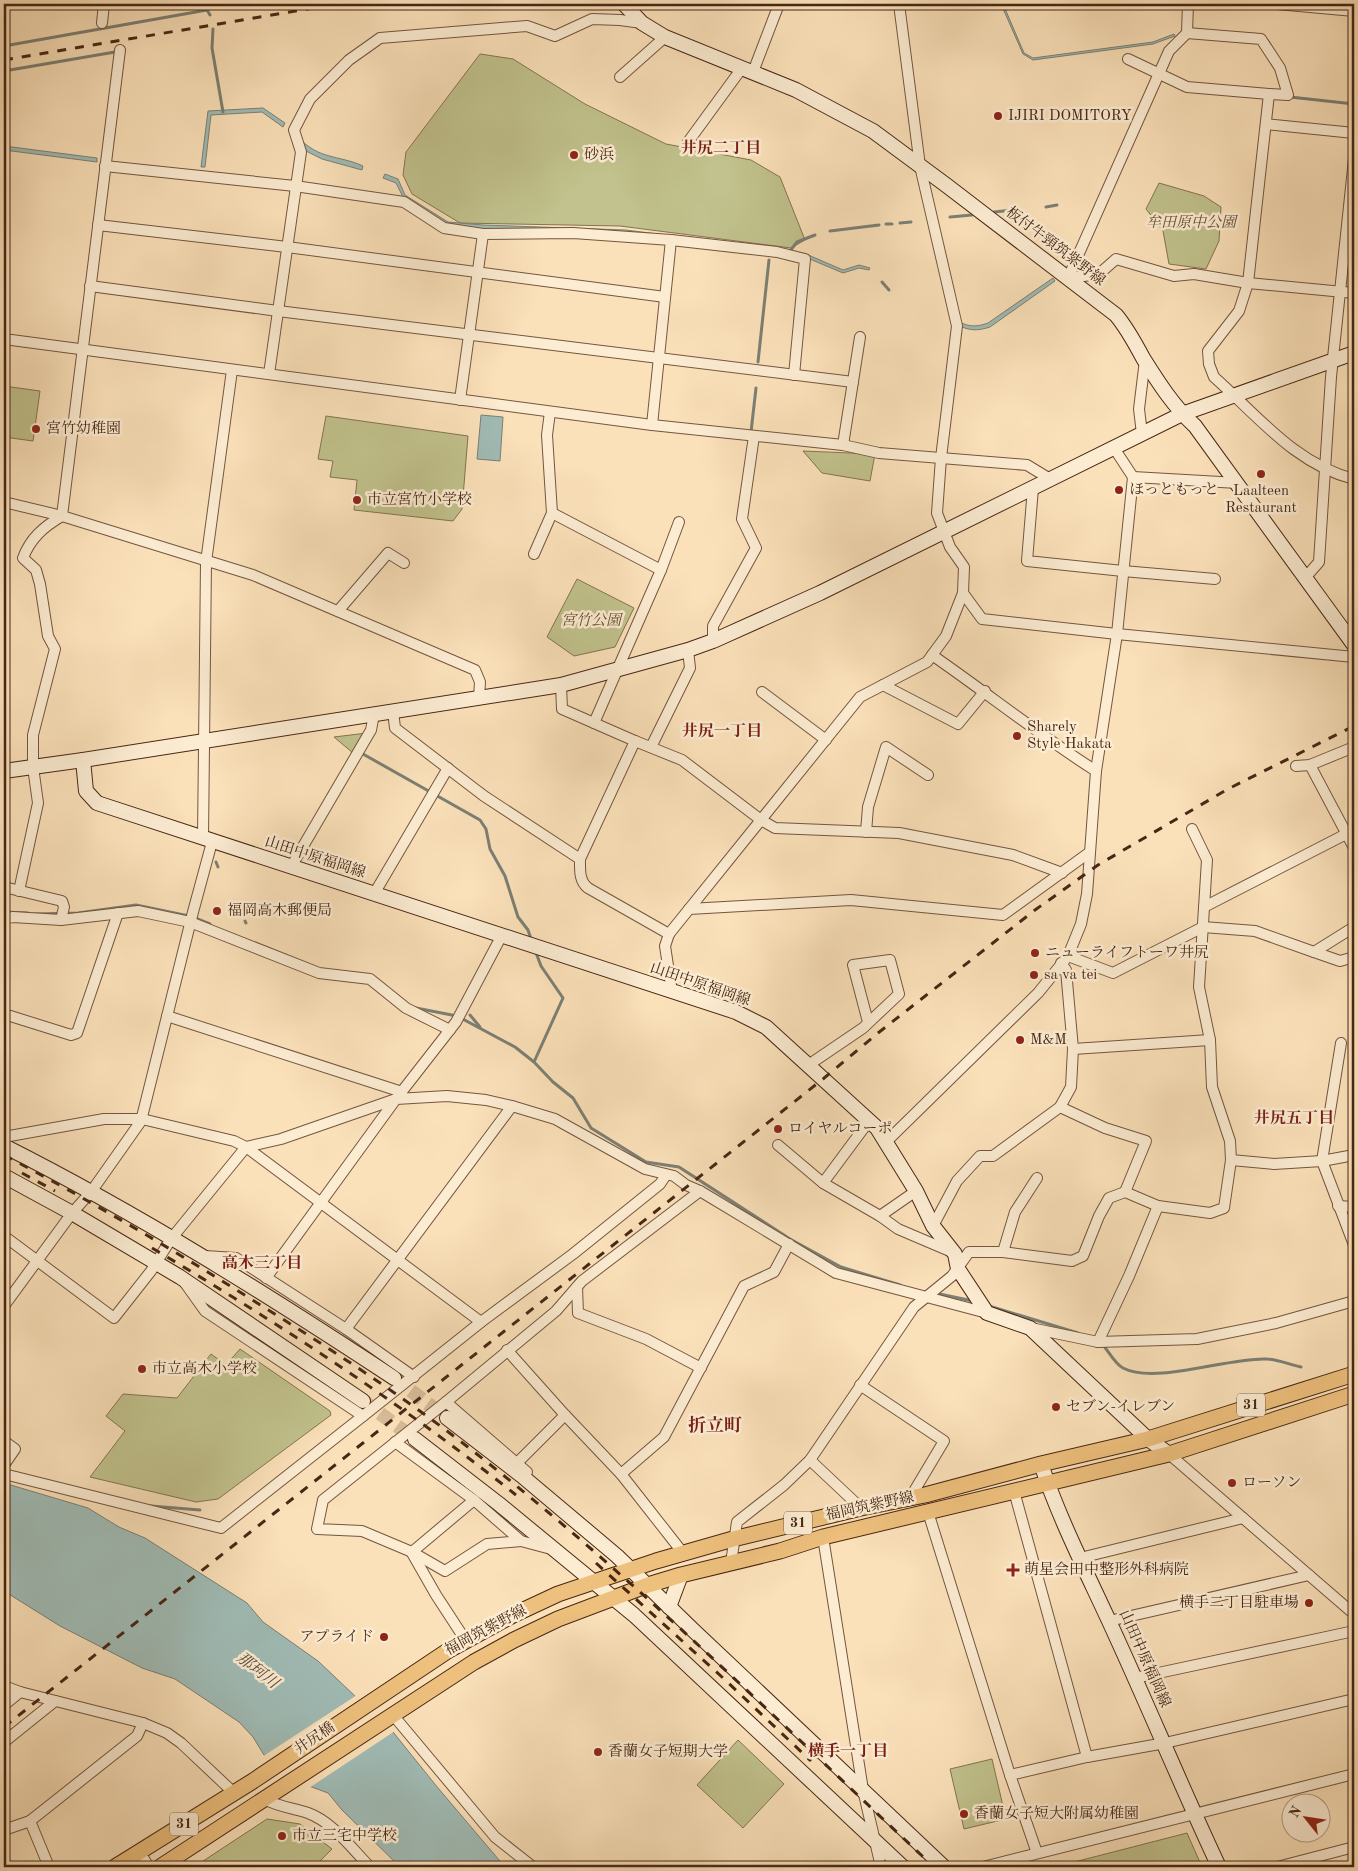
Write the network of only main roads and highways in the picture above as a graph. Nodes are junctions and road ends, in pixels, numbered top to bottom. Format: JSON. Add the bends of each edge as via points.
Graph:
{"nodes":[{"id":1,"x":1354,"y":1374,"type":"edge"},
{"id":2,"x":1354,"y":1394,"type":"edge"},
{"id":3,"x":378,"y":1698,"type":"joint"},
{"id":4,"x":391,"y":1716,"type":"joint"},
{"id":5,"x":115,"y":1867,"type":"edge"},
{"id":6,"x":160,"y":1867,"type":"edge"}],
"edges":[{"from":1,"to":3,"type":"main road","name":"福岡筑紫野線","number":"31","via":[[1148,1439],[733,1539],[593,1581],[522,1611],[466,1641]]},
{"from":2,"to":4,"type":"main road","name":"福岡筑紫野線","number":"31","via":[[1168,1454],[823,1538],[648,1586],[558,1619],[514,1640]]},
{"from":3,"to":5,"type":"main road","name":"井尻橋","number":"31"},
{"from":4,"to":6,"type":"main road","name":"井尻橋","number":"31"}]}
